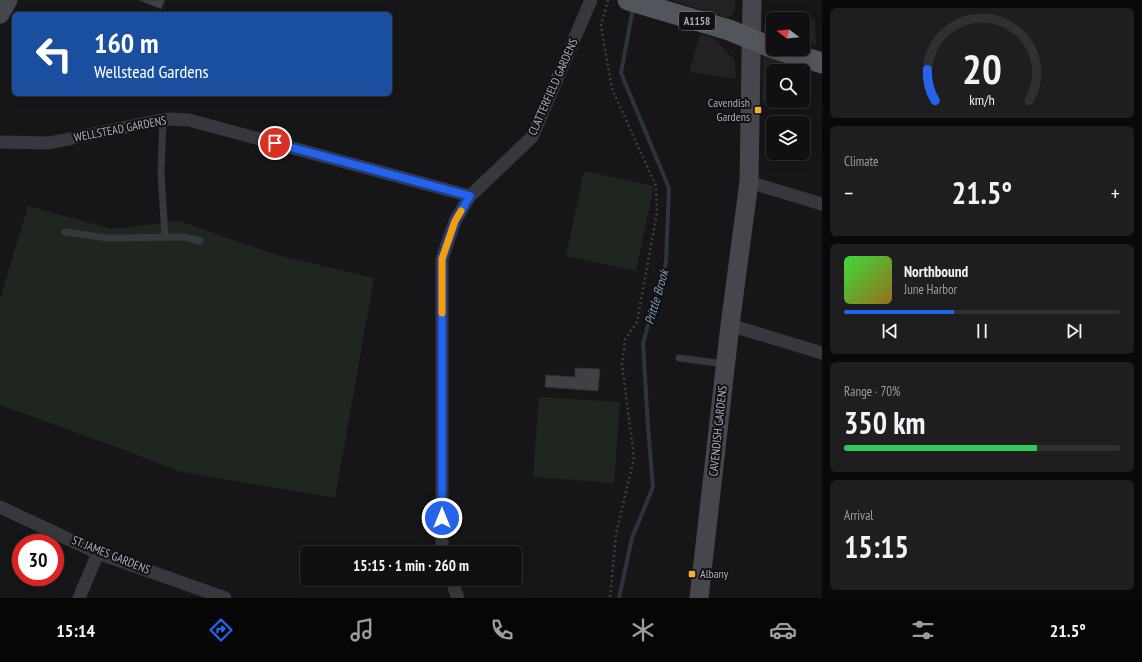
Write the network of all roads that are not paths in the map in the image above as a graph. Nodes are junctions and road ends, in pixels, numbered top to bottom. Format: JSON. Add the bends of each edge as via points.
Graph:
{"nodes":[{"id":1,"x":8,"y":0,"type":"edge"},
{"id":2,"x":591,"y":0,"type":"edge"},
{"id":3,"x":752,"y":0,"type":"edge"},
{"id":4,"x":635,"y":2,"type":"edge"},
{"id":5,"x":0,"y":14,"type":"edge"},
{"id":6,"x":752,"y":40,"type":"junction"},
{"id":7,"x":766,"y":46,"type":"edge"},
{"id":8,"x":798,"y":56,"type":"edge"},
{"id":9,"x":822,"y":63,"type":"edge"},
{"id":10,"x":163,"y":120,"type":"junction"},
{"id":11,"x":0,"y":142,"type":"edge"},
{"id":12,"x":749,"y":182,"type":"junction"},
{"id":13,"x":470,"y":196,"type":"junction"},
{"id":14,"x":822,"y":204,"type":"edge"},
{"id":15,"x":65,"y":232,"type":"dead end"},
{"id":16,"x":165,"y":237,"type":"junction"},
{"id":17,"x":200,"y":241,"type":"dead end"},
{"id":18,"x":730,"y":325,"type":"junction"},
{"id":19,"x":822,"y":353,"type":"edge"},
{"id":20,"x":679,"y":358,"type":"dead end"},
{"id":21,"x":725,"y":364,"type":"junction"},
{"id":22,"x":0,"y":507,"type":"edge"},
{"id":23,"x":442,"y":546,"type":"edge"},
{"id":24,"x":98,"y":553,"type":"junction"},
{"id":25,"x":454,"y":586,"type":"edge"},
{"id":26,"x":80,"y":598,"type":"edge"},
{"id":27,"x":225,"y":598,"type":"edge"},
{"id":28,"x":458,"y":598,"type":"edge"},
{"id":29,"x":699,"y":598,"type":"edge"}],
"edges":[{"from":1,"to":5,"type":"street"},
{"from":2,"to":13,"type":"street","name":"CLATTERFIELD GARDENS","via":[[532,137]]},
{"from":3,"to":6,"type":"street","name":"CAVENDISH GARDENS"},
{"from":4,"to":6,"type":"main road","number":"A1158","via":[[728,30]]},
{"from":6,"to":7,"type":"main road","number":"A1158"},
{"from":6,"to":12,"type":"street","name":"CAVENDISH GARDENS"},
{"from":8,"to":9,"type":"main road","number":"A1158"},
{"from":10,"to":11,"type":"street","name":"WELLSTEAD GARDENS","via":[[49,143]]},
{"from":10,"to":13,"type":"street","name":"WELLSTEAD GARDENS","via":[[189,120]]},
{"from":10,"to":16,"type":"lane","via":[[161,173]]},
{"from":12,"to":14,"type":"street"},
{"from":12,"to":18,"type":"street","name":"CAVENDISH GARDENS"},
{"from":13,"to":23,"type":"street","name":"CLATTERFIELD GARDENS","via":[[455,221],[442,259]]},
{"from":15,"to":16,"type":"lane","via":[[108,238]]},
{"from":16,"to":17,"type":"lane","via":[[184,237]]},
{"from":18,"to":19,"type":"street"},
{"from":18,"to":21,"type":"street","name":"CAVENDISH GARDENS"},
{"from":20,"to":21,"type":"lane"},
{"from":21,"to":29,"type":"street","name":"CAVENDISH GARDENS"},
{"from":22,"to":24,"type":"street","name":"ST. JAMES GARDENS"},
{"from":24,"to":26,"type":"street"},
{"from":24,"to":27,"type":"street","name":"ST. JAMES GARDENS"},
{"from":25,"to":28,"type":"street"}]}
